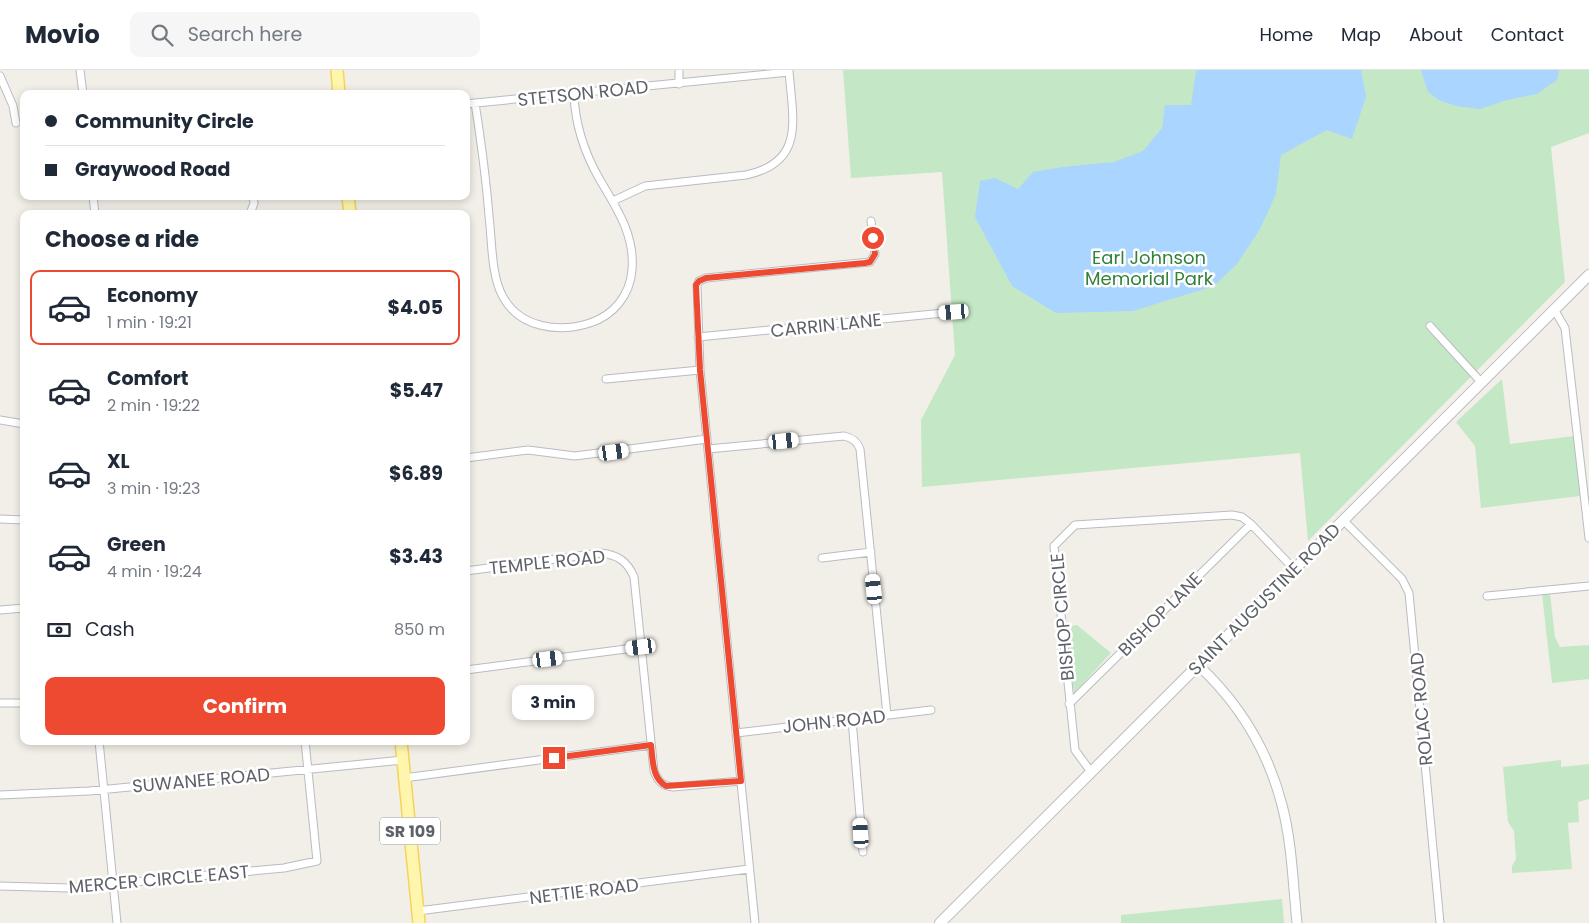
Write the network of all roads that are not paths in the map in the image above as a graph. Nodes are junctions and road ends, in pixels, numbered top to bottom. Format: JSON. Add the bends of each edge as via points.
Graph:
{"nodes":[{"id":1,"x":80,"y":70,"type":"edge"},
{"id":2,"x":337,"y":70,"type":"edge"},
{"id":3,"x":679,"y":70,"type":"edge"},
{"id":4,"x":789,"y":71,"type":"edge"},
{"id":5,"x":0,"y":76,"type":"edge"},
{"id":6,"x":678,"y":84,"type":"junction"},
{"id":7,"x":82,"y":90,"type":"edge"},
{"id":8,"x":339,"y":90,"type":"edge"},
{"id":9,"x":574,"y":94,"type":"junction"},
{"id":10,"x":475,"y":103,"type":"junction"},
{"id":11,"x":470,"y":104,"type":"edge"},
{"id":12,"x":16,"y":123,"type":"dead end"},
{"id":13,"x":613,"y":201,"type":"junction"},
{"id":14,"x":871,"y":221,"type":"dead end"},
{"id":15,"x":1589,"y":275,"type":"edge"},
{"id":16,"x":1554,"y":309,"type":"junction"},
{"id":17,"x":954,"y":312,"type":"dead end"},
{"id":18,"x":1430,"y":326,"type":"dead end"},
{"id":19,"x":698,"y":337,"type":"junction"},
{"id":20,"x":700,"y":370,"type":"junction"},
{"id":21,"x":606,"y":379,"type":"dead end"},
{"id":22,"x":1481,"y":382,"type":"junction"},
{"id":23,"x":0,"y":420,"type":"edge"},
{"id":24,"x":20,"y":423,"type":"edge"},
{"id":25,"x":707,"y":439,"type":"junction"},
{"id":26,"x":708,"y":449,"type":"junction"},
{"id":27,"x":470,"y":457,"type":"edge"},
{"id":28,"x":0,"y":519,"type":"edge"},
{"id":29,"x":20,"y":520,"type":"edge"},
{"id":30,"x":1343,"y":520,"type":"junction"},
{"id":31,"x":1251,"y":524,"type":"junction"},
{"id":32,"x":1589,"y":538,"type":"edge"},
{"id":33,"x":871,"y":552,"type":"junction"},
{"id":34,"x":822,"y":558,"type":"dead end"},
{"id":35,"x":470,"y":569,"type":"edge"},
{"id":36,"x":1294,"y":569,"type":"junction"},
{"id":37,"x":1589,"y":586,"type":"edge"},
{"id":38,"x":1487,"y":596,"type":"dead end"},
{"id":39,"x":20,"y":608,"type":"edge"},
{"id":40,"x":0,"y":610,"type":"edge"},
{"id":41,"x":641,"y":647,"type":"junction"},
{"id":42,"x":1198,"y":665,"type":"junction"},
{"id":43,"x":470,"y":669,"type":"edge"},
{"id":44,"x":0,"y":703,"type":"edge"},
{"id":45,"x":20,"y":703,"type":"edge"},
{"id":46,"x":1069,"y":704,"type":"junction"},
{"id":47,"x":931,"y":710,"type":"dead end"},
{"id":48,"x":887,"y":715,"type":"junction"},
{"id":49,"x":852,"y":719,"type":"junction"},
{"id":50,"x":736,"y":732,"type":"junction"},
{"id":51,"x":99,"y":745,"type":"edge"},
{"id":52,"x":305,"y":745,"type":"edge"},
{"id":53,"x":401,"y":745,"type":"edge"},
{"id":54,"x":651,"y":745,"type":"junction"},
{"id":55,"x":403,"y":760,"type":"junction"},
{"id":56,"x":308,"y":769,"type":"junction"},
{"id":57,"x":1091,"y":772,"type":"junction"},
{"id":58,"x":404,"y":778,"type":"junction"},
{"id":59,"x":741,"y":781,"type":"junction"},
{"id":60,"x":104,"y":789,"type":"junction"},
{"id":61,"x":0,"y":795,"type":"edge"},
{"id":62,"x":863,"y":852,"type":"dead end"},
{"id":63,"x":749,"y":869,"type":"junction"},
{"id":64,"x":113,"y":884,"type":"junction"},
{"id":65,"x":0,"y":886,"type":"edge"},
{"id":66,"x":418,"y":917,"type":"edge"},
{"id":67,"x":117,"y":923,"type":"edge"},
{"id":68,"x":755,"y":923,"type":"edge"},
{"id":69,"x":940,"y":923,"type":"edge"},
{"id":70,"x":1297,"y":923,"type":"edge"},
{"id":71,"x":1440,"y":923,"type":"edge"}],
"edges":[{"from":1,"to":7,"type":"street"},
{"from":2,"to":8,"type":"main road"},
{"from":3,"to":6,"type":"street"},
{"from":4,"to":6,"type":"street","name":"STETSON ROAD"},
{"from":4,"to":13,"type":"street","via":[[793,134],[779,160],[761,171],[746,175],[645,186]]},
{"from":5,"to":12,"type":"street","via":[[13,106]]},
{"from":6,"to":9,"type":"street","name":"STETSON ROAD"},
{"from":9,"to":10,"type":"street","name":"STETSON ROAD"},
{"from":9,"to":13,"type":"street","via":[[576,116],[589,157]]},
{"from":10,"to":11,"type":"street","name":"STETSON ROAD"},
{"from":10,"to":13,"type":"street","via":[[484,157],[495,273],[502,297],[518,315],[545,326],[585,324],[604,317],[618,306],[629,286],[632,250],[626,225]]},
{"from":14,"to":19,"type":"street","via":[[875,254],[870,262],[699,281],[696,285]]},
{"from":15,"to":16,"type":"main road","name":"SAINT AUGUSTINE ROAD"},
{"from":16,"to":22,"type":"main road","name":"SAINT AUGUSTINE ROAD"},
{"from":16,"to":32,"type":"street","via":[[1566,328]]},
{"from":17,"to":19,"type":"street","name":"CARRIN LANE"},
{"from":18,"to":22,"type":"street"},
{"from":19,"to":20,"type":"street"},
{"from":20,"to":21,"type":"street"},
{"from":20,"to":25,"type":"street"},
{"from":22,"to":30,"type":"main road","name":"SAINT AUGUSTINE ROAD"},
{"from":23,"to":24,"type":"street"},
{"from":25,"to":26,"type":"street"},
{"from":25,"to":27,"type":"street","via":[[575,456],[528,450]]},
{"from":26,"to":33,"type":"street","via":[[844,436],[851,438],[860,449]]},
{"from":26,"to":50,"type":"street"},
{"from":28,"to":29,"type":"street"},
{"from":30,"to":36,"type":"main road","name":"SAINT AUGUSTINE ROAD"},
{"from":30,"to":71,"type":"street","name":"ROLAC ROAD","via":[[1402,579],[1409,593]]},
{"from":31,"to":36,"type":"street","name":"BISHOP CIRCLE"},
{"from":31,"to":46,"type":"street","name":"BISHOP LANE"},
{"from":31,"to":46,"type":"street","name":"BISHOP CIRCLE","via":[[1232,515],[1075,525],[1054,546]]},
{"from":33,"to":34,"type":"street"},
{"from":33,"to":48,"type":"street"},
{"from":35,"to":41,"type":"street","name":"TEMPLE ROAD","via":[[611,554],[626,562],[634,577]]},
{"from":36,"to":42,"type":"main road","name":"SAINT AUGUSTINE ROAD"},
{"from":37,"to":38,"type":"street"},
{"from":39,"to":40,"type":"street"},
{"from":41,"to":43,"type":"street"},
{"from":41,"to":54,"type":"street"},
{"from":42,"to":57,"type":"main road","name":"SAINT AUGUSTINE ROAD"},
{"from":42,"to":70,"type":"street","via":[[1234,704],[1269,765],[1287,829]]},
{"from":44,"to":45,"type":"street"},
{"from":46,"to":57,"type":"street","name":"BISHOP CIRCLE","via":[[1075,750]]},
{"from":47,"to":48,"type":"street","name":"JOHN ROAD"},
{"from":48,"to":49,"type":"street","name":"JOHN ROAD"},
{"from":49,"to":50,"type":"street","name":"JOHN ROAD"},
{"from":49,"to":62,"type":"street"},
{"from":50,"to":59,"type":"street"},
{"from":51,"to":60,"type":"street"},
{"from":52,"to":56,"type":"street"},
{"from":53,"to":55,"type":"main road","number":"SR 109"},
{"from":54,"to":58,"type":"street"},
{"from":54,"to":59,"type":"street","via":[[654,771],[657,779],[666,786]]},
{"from":55,"to":56,"type":"street","name":"SUWANEE ROAD"},
{"from":55,"to":58,"type":"main road","number":"SR 109"},
{"from":56,"to":60,"type":"street","name":"SUWANEE ROAD"},
{"from":56,"to":64,"type":"street","name":"MERCER CIRCLE EAST","via":[[316,861],[284,868]]},
{"from":57,"to":69,"type":"main road","name":"SAINT AUGUSTINE ROAD"},
{"from":58,"to":66,"type":"main road","number":"SR 109"},
{"from":59,"to":63,"type":"street"},
{"from":60,"to":61,"type":"street","name":"SUWANEE ROAD"},
{"from":60,"to":64,"type":"street"},
{"from":63,"to":66,"type":"street","name":"NETTIE ROAD","via":[[545,896]]},
{"from":63,"to":68,"type":"street"},
{"from":64,"to":65,"type":"street","name":"MERCER CIRCLE EAST","via":[[69,888]]},
{"from":64,"to":67,"type":"street"}]}
